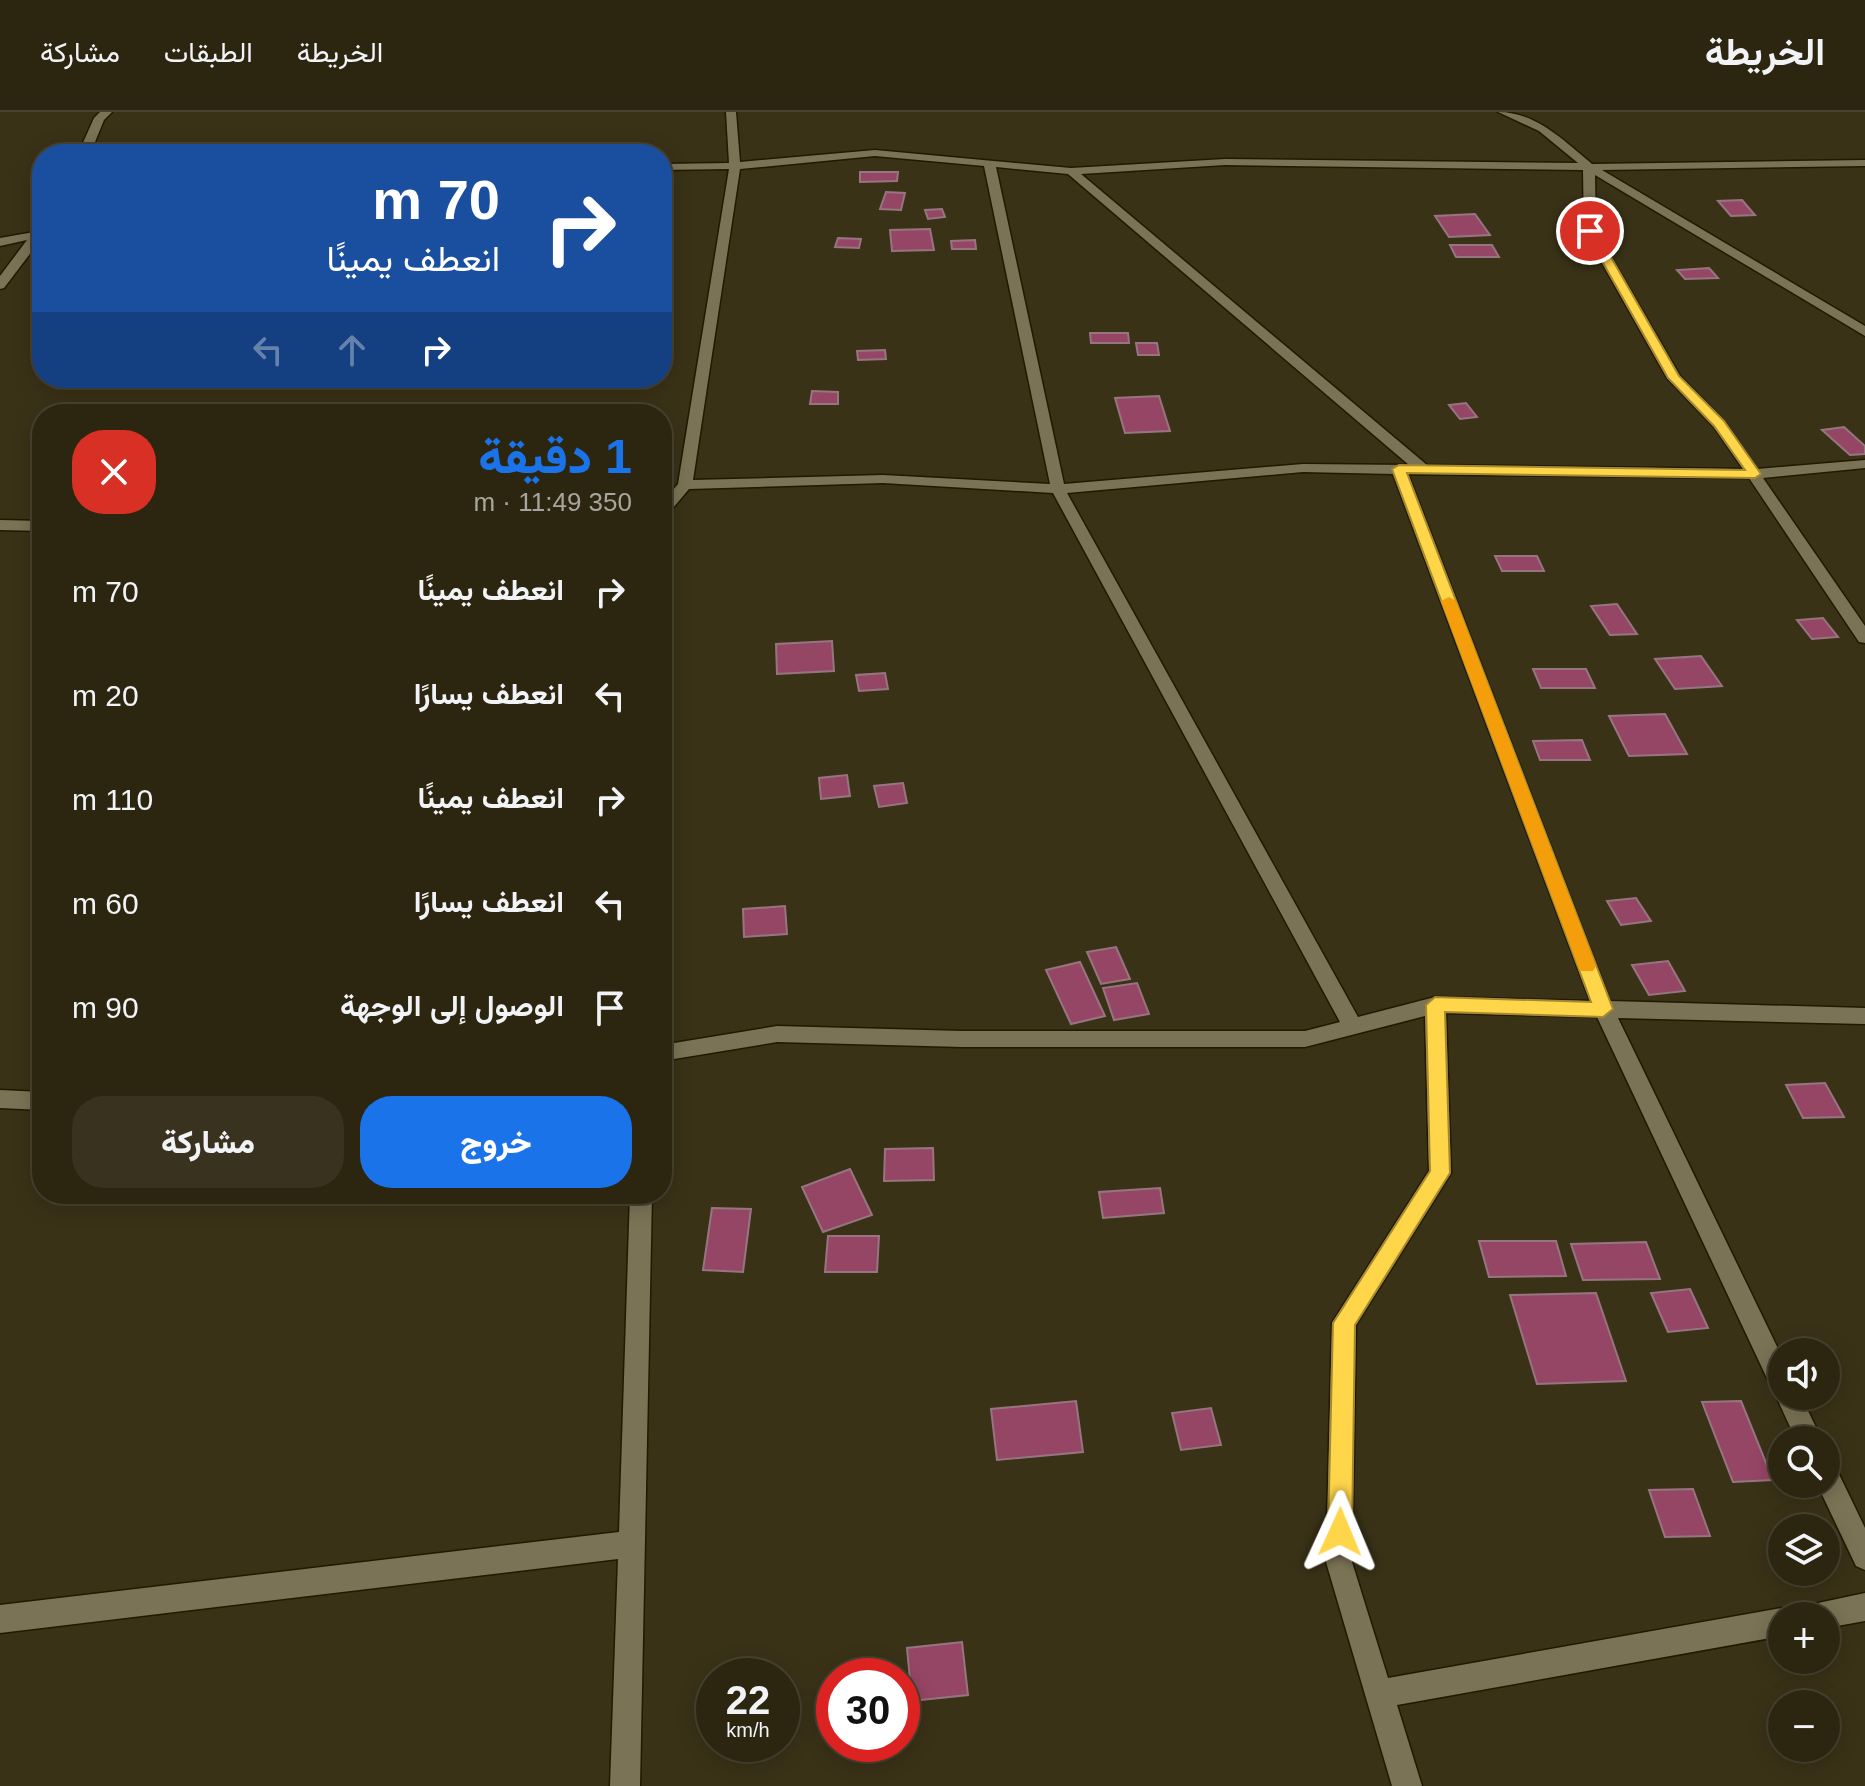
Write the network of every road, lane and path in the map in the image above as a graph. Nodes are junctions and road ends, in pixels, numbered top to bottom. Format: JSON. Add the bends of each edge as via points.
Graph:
{"nodes":[{"id":1,"x":107,"y":112,"type":"edge"},
{"id":2,"x":731,"y":112,"type":"edge"},
{"id":3,"x":1503,"y":112,"type":"edge"},
{"id":4,"x":88,"y":144,"type":"edge"},
{"id":5,"x":989,"y":163,"type":"junction"},
{"id":6,"x":1865,"y":163,"type":"edge"},
{"id":7,"x":735,"y":166,"type":"junction"},
{"id":8,"x":672,"y":167,"type":"edge"},
{"id":9,"x":1589,"y":167,"type":"junction"},
{"id":10,"x":1071,"y":171,"type":"junction"},
{"id":11,"x":32,"y":234,"type":"edge"},
{"id":12,"x":0,"y":242,"type":"edge"},
{"id":13,"x":32,"y":244,"type":"edge"},
{"id":14,"x":0,"y":285,"type":"edge"},
{"id":15,"x":1858,"y":323,"type":"edge"},
{"id":16,"x":1865,"y":332,"type":"edge"},
{"id":17,"x":1865,"y":464,"type":"edge"},
{"id":18,"x":1399,"y":469,"type":"junction"},
{"id":19,"x":1424,"y":470,"type":"junction"},
{"id":20,"x":1755,"y":474,"type":"junction"},
{"id":21,"x":685,"y":485,"type":"junction"},
{"id":22,"x":1058,"y":489,"type":"junction"},
{"id":23,"x":672,"y":500,"type":"edge"},
{"id":24,"x":0,"y":525,"type":"edge"},
{"id":25,"x":32,"y":526,"type":"edge"},
{"id":26,"x":1865,"y":638,"type":"edge"},
{"id":27,"x":1435,"y":1005,"type":"junction"},
{"id":28,"x":1603,"y":1009,"type":"junction"},
{"id":29,"x":1865,"y":1016,"type":"edge"},
{"id":30,"x":1353,"y":1026,"type":"junction"},
{"id":31,"x":672,"y":1051,"type":"edge"},
{"id":32,"x":0,"y":1099,"type":"edge"},
{"id":33,"x":32,"y":1101,"type":"edge"},
{"id":34,"x":641,"y":1204,"type":"edge"},
{"id":35,"x":1768,"y":1354,"type":"edge"},
{"id":36,"x":1837,"y":1498,"type":"edge"},
{"id":37,"x":631,"y":1544,"type":"junction"},
{"id":38,"x":1865,"y":1557,"type":"edge"},
{"id":39,"x":1865,"y":1607,"type":"edge"},
{"id":40,"x":1840,"y":1611,"type":"edge"},
{"id":41,"x":0,"y":1619,"type":"edge"},
{"id":42,"x":1768,"y":1625,"type":"edge"},
{"id":43,"x":1379,"y":1694,"type":"junction"},
{"id":44,"x":625,"y":1786,"type":"edge"},
{"id":45,"x":1407,"y":1786,"type":"edge"}],
"edges":[{"from":1,"to":4,"type":"street"},
{"from":2,"to":7,"type":"street"},
{"from":3,"to":9,"type":"street","via":[[1543,129]]},
{"from":5,"to":7,"type":"street","via":[[875,153]]},
{"from":5,"to":10,"type":"street"},
{"from":5,"to":22,"type":"street"},
{"from":6,"to":9,"type":"street"},
{"from":7,"to":8,"type":"street"},
{"from":7,"to":21,"type":"street"},
{"from":9,"to":10,"type":"street","via":[[1225,162]]},
{"from":9,"to":15,"type":"street"},
{"from":9,"to":20,"type":"street","via":[[1590,231],[1674,378],[1719,424]]},
{"from":10,"to":19,"type":"street"},
{"from":11,"to":12,"type":"street"},
{"from":13,"to":14,"type":"street"},
{"from":15,"to":16,"type":"street"},
{"from":17,"to":20,"type":"street"},
{"from":18,"to":19,"type":"street"},
{"from":18,"to":22,"type":"street","via":[[1303,468]]},
{"from":18,"to":28,"type":"street"},
{"from":19,"to":20,"type":"street"},
{"from":20,"to":26,"type":"street"},
{"from":21,"to":22,"type":"street","via":[[883,479]]},
{"from":21,"to":23,"type":"street"},
{"from":22,"to":30,"type":"street"},
{"from":24,"to":25,"type":"street"},
{"from":27,"to":28,"type":"street"},
{"from":27,"to":30,"type":"street"},
{"from":27,"to":43,"type":"street","via":[[1440,1173],[1344,1323],[1339,1562]]},
{"from":28,"to":29,"type":"street"},
{"from":28,"to":35,"type":"street"},
{"from":30,"to":31,"type":"street","via":[[1305,1039],[777,1034]]},
{"from":32,"to":33,"type":"street"},
{"from":34,"to":37,"type":"street"},
{"from":36,"to":38,"type":"street"},
{"from":37,"to":41,"type":"street"},
{"from":37,"to":44,"type":"street"},
{"from":39,"to":40,"type":"street"},
{"from":42,"to":43,"type":"street"},
{"from":43,"to":45,"type":"street"}]}
